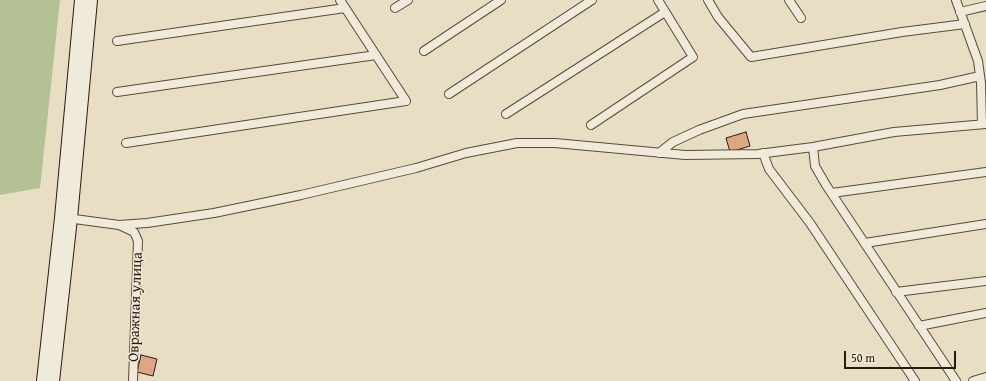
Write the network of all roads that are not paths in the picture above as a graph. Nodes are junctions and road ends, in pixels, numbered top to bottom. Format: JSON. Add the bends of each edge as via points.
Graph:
{"nodes":[{"id":1,"x":86,"y":0,"type":"edge"},
{"id":2,"x":340,"y":0,"type":"edge"},
{"id":3,"x":408,"y":0,"type":"edge"},
{"id":4,"x":501,"y":0,"type":"edge"},
{"id":5,"x":592,"y":0,"type":"edge"},
{"id":6,"x":658,"y":0,"type":"edge"},
{"id":7,"x":708,"y":0,"type":"edge"},
{"id":8,"x":789,"y":0,"type":"edge"},
{"id":9,"x":956,"y":0,"type":"edge"},
{"id":10,"x":986,"y":6,"type":"edge"},
{"id":11,"x":345,"y":8,"type":"junction"},
{"id":12,"x":395,"y":8,"type":"dead end"},
{"id":13,"x":665,"y":12,"type":"junction"},
{"id":14,"x":960,"y":12,"type":"junction"},
{"id":15,"x":801,"y":18,"type":"dead end"},
{"id":16,"x":965,"y":24,"type":"junction"},
{"id":17,"x":117,"y":41,"type":"dead end"},
{"id":18,"x":424,"y":51,"type":"dead end"},
{"id":19,"x":376,"y":55,"type":"junction"},
{"id":20,"x":982,"y":60,"type":"edge"},
{"id":21,"x":980,"y":76,"type":"junction"},
{"id":22,"x":117,"y":92,"type":"dead end"},
{"id":23,"x":449,"y":94,"type":"dead end"},
{"id":24,"x":506,"y":114,"type":"dead end"},
{"id":25,"x":984,"y":124,"type":"edge"},
{"id":26,"x":591,"y":125,"type":"dead end"},
{"id":27,"x":126,"y":142,"type":"dead end"},
{"id":28,"x":813,"y":147,"type":"junction"},
{"id":29,"x":659,"y":153,"type":"junction"},
{"id":30,"x":763,"y":153,"type":"junction"},
{"id":31,"x":986,"y":172,"type":"edge"},
{"id":32,"x":832,"y":193,"type":"junction"},
{"id":33,"x":66,"y":218,"type":"junction"},
{"id":34,"x":986,"y":224,"type":"edge"},
{"id":35,"x":119,"y":225,"type":"junction"},
{"id":36,"x":865,"y":243,"type":"junction"},
{"id":37,"x":986,"y":281,"type":"edge"},
{"id":38,"x":896,"y":292,"type":"junction"},
{"id":39,"x":986,"y":313,"type":"edge"},
{"id":40,"x":919,"y":326,"type":"junction"},
{"id":41,"x":986,"y":376,"type":"edge"},
{"id":42,"x":48,"y":381,"type":"edge"},
{"id":43,"x":133,"y":381,"type":"edge"},
{"id":44,"x":915,"y":381,"type":"edge"},
{"id":45,"x":956,"y":381,"type":"edge"},
{"id":46,"x":973,"y":381,"type":"edge"}],
"edges":[{"from":1,"to":33,"type":"street"},
{"from":2,"to":11,"type":"lane"},
{"from":3,"to":12,"type":"lane"},
{"from":4,"to":18,"type":"lane"},
{"from":5,"to":23,"type":"lane"},
{"from":6,"to":13,"type":"lane"},
{"from":7,"to":16,"type":"lane","via":[[718,18],[751,57]]},
{"from":8,"to":15,"type":"lane"},
{"from":9,"to":14,"type":"lane"},
{"from":10,"to":14,"type":"lane"},
{"from":11,"to":17,"type":"lane"},
{"from":11,"to":19,"type":"lane"},
{"from":13,"to":24,"type":"lane"},
{"from":13,"to":26,"type":"lane","via":[[693,57]]},
{"from":14,"to":16,"type":"lane"},
{"from":16,"to":20,"type":"lane"},
{"from":19,"to":22,"type":"lane"},
{"from":19,"to":27,"type":"lane","via":[[406,101]]},
{"from":20,"to":21,"type":"lane"},
{"from":21,"to":25,"type":"lane"},
{"from":21,"to":29,"type":"lane","via":[[940,85],[743,114],[692,133],[673,142]]},
{"from":25,"to":28,"type":"lane","via":[[894,132]]},
{"from":28,"to":30,"type":"lane"},
{"from":28,"to":32,"type":"lane","via":[[815,166]]},
{"from":29,"to":30,"type":"lane"},
{"from":29,"to":35,"type":"lane","via":[[555,143],[517,143],[466,153],[301,196],[206,214]]},
{"from":30,"to":44,"type":"lane","via":[[769,169],[810,223]]},
{"from":31,"to":32,"type":"lane"},
{"from":32,"to":36,"type":"lane"},
{"from":33,"to":35,"type":"lane","name":"Овражная улица"},
{"from":33,"to":42,"type":"street"},
{"from":34,"to":36,"type":"lane"},
{"from":35,"to":43,"type":"lane","name":"Овражная улица","via":[[134,232],[138,241]]},
{"from":36,"to":38,"type":"lane"},
{"from":37,"to":38,"type":"lane"},
{"from":38,"to":40,"type":"lane"},
{"from":39,"to":40,"type":"lane"},
{"from":40,"to":45,"type":"lane"},
{"from":41,"to":46,"type":"lane"}]}
